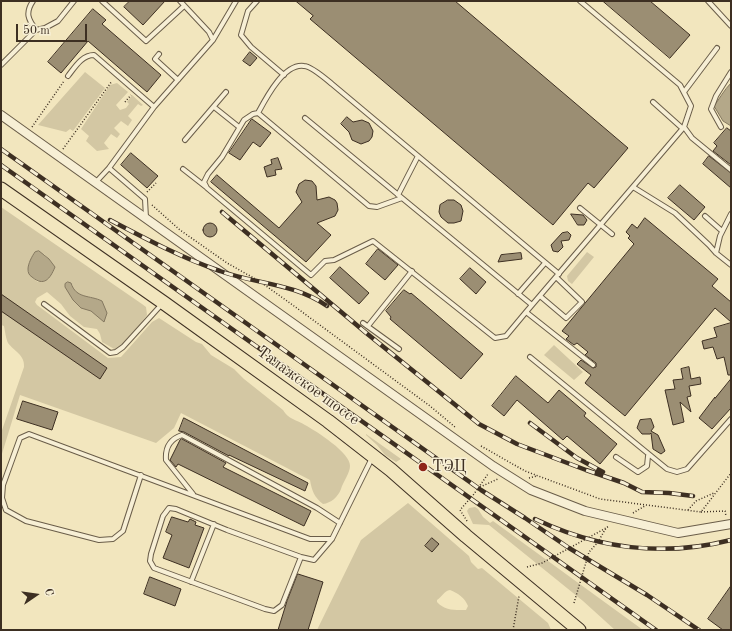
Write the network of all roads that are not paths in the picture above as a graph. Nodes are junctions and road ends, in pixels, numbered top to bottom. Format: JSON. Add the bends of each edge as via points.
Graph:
{"nodes":[{"id":1,"x":33,"y":1,"type":"edge"},
{"id":2,"x":74,"y":1,"type":"edge"},
{"id":3,"x":102,"y":1,"type":"edge"},
{"id":4,"x":180,"y":1,"type":"edge"},
{"id":5,"x":236,"y":1,"type":"edge"},
{"id":6,"x":256,"y":1,"type":"edge"},
{"id":7,"x":580,"y":1,"type":"edge"},
{"id":8,"x":708,"y":1,"type":"edge"},
{"id":9,"x":184,"y":6,"type":"junction"},
{"id":10,"x":731,"y":26,"type":"edge"},
{"id":11,"x":36,"y":30,"type":"junction"},
{"id":12,"x":213,"y":40,"type":"junction"},
{"id":13,"x":716,"y":48,"type":"dead end"},
{"id":14,"x":159,"y":54,"type":"dead end"},
{"id":15,"x":1,"y":65,"type":"edge"},
{"id":16,"x":731,"y":72,"type":"edge"},
{"id":17,"x":284,"y":75,"type":"junction"},
{"id":18,"x":68,"y":76,"type":"road end"},
{"id":19,"x":178,"y":80,"type":"junction"},
{"id":20,"x":226,"y":92,"type":"dead end"},
{"id":21,"x":684,"y":92,"type":"junction"},
{"id":22,"x":653,"y":102,"type":"dead end"},
{"id":23,"x":154,"y":107,"type":"junction"},
{"id":24,"x":214,"y":107,"type":"junction"},
{"id":25,"x":258,"y":113,"type":"junction"},
{"id":26,"x":1,"y":114,"type":"edge"},
{"id":27,"x":305,"y":118,"type":"dead end"},
{"id":28,"x":239,"y":127,"type":"junction"},
{"id":29,"x":683,"y":127,"type":"junction"},
{"id":30,"x":721,"y":127,"type":"dead end"},
{"id":31,"x":185,"y":140,"type":"dead end"},
{"id":32,"x":418,"y":156,"type":"junction"},
{"id":33,"x":109,"y":168,"type":"junction"},
{"id":34,"x":183,"y":169,"type":"dead end"},
{"id":35,"x":731,"y":170,"type":"edge"},
{"id":36,"x":96,"y":183,"type":"junction"},
{"id":37,"x":633,"y":187,"type":"junction"},
{"id":38,"x":207,"y":188,"type":"junction"},
{"id":39,"x":1,"y":189,"type":"edge"},
{"id":40,"x":398,"y":195,"type":"junction"},
{"id":41,"x":402,"y":198,"type":"junction"},
{"id":42,"x":580,"y":208,"type":"dead end"},
{"id":43,"x":731,"y":214,"type":"edge"},
{"id":44,"x":705,"y":216,"type":"dead end"},
{"id":45,"x":146,"y":218,"type":"junction"},
{"id":46,"x":600,"y":225,"type":"junction"},
{"id":47,"x":722,"y":232,"type":"junction"},
{"id":48,"x":612,"y":234,"type":"dead end"},
{"id":49,"x":716,"y":253,"type":"junction"},
{"id":50,"x":545,"y":263,"type":"junction"},
{"id":51,"x":731,"y":265,"type":"edge"},
{"id":52,"x":412,"y":271,"type":"junction"},
{"id":53,"x":558,"y":275,"type":"junction"},
{"id":54,"x":518,"y":294,"type":"junction"},
{"id":55,"x":540,"y":296,"type":"junction"},
{"id":56,"x":164,"y":303,"type":"junction"},
{"id":57,"x":44,"y":304,"type":"dead end"},
{"id":58,"x":532,"y":305,"type":"junction"},
{"id":59,"x":526,"y":312,"type":"junction"},
{"id":60,"x":363,"y":322,"type":"dead end"},
{"id":61,"x":368,"y":326,"type":"junction"},
{"id":62,"x":400,"y":349,"type":"dead end"},
{"id":63,"x":530,"y":357,"type":"dead end"},
{"id":64,"x":593,"y":365,"type":"dead end"},
{"id":65,"x":731,"y":419,"type":"edge"},
{"id":66,"x":373,"y":456,"type":"junction"},
{"id":67,"x":648,"y":456,"type":"dead end"},
{"id":68,"x":616,"y":457,"type":"dead end"},
{"id":69,"x":140,"y":475,"type":"junction"},
{"id":70,"x":193,"y":494,"type":"junction"},
{"id":71,"x":340,"y":523,"type":"junction"},
{"id":72,"x":214,"y":524,"type":"junction"},
{"id":73,"x":729,"y":525,"type":"edge"},
{"id":74,"x":332,"y":539,"type":"junction"},
{"id":75,"x":301,"y":557,"type":"junction"},
{"id":76,"x":191,"y":582,"type":"junction"},
{"id":77,"x":573,"y":628,"type":"edge"}],
"edges":[{"from":1,"to":11,"type":"lane","via":[[28,8],[28,20]]},
{"from":2,"to":11,"type":"lane","via":[[58,21]]},
{"from":3,"to":9,"type":"lane","via":[[146,41]]},
{"from":4,"to":9,"type":"lane"},
{"from":5,"to":12,"type":"lane"},
{"from":6,"to":17,"type":"lane","via":[[248,11],[242,35],[251,48]]},
{"from":7,"to":21,"type":"lane","via":[[680,85]]},
{"from":8,"to":10,"type":"lane"},
{"from":9,"to":12,"type":"lane","via":[[209,32]]},
{"from":11,"to":15,"type":"lane"},
{"from":12,"to":19,"type":"lane"},
{"from":13,"to":21,"type":"lane"},
{"from":14,"to":19,"type":"lane","via":[[155,59]]},
{"from":16,"to":30,"type":"lane","via":[[711,109]]},
{"from":17,"to":25,"type":"lane","via":[[275,84]]},
{"from":17,"to":32,"type":"lane","via":[[292,68],[303,65],[309,68]]},
{"from":18,"to":23,"type":"lane","via":[[82,59],[94,55]]},
{"from":19,"to":23,"type":"lane"},
{"from":20,"to":24,"type":"lane"},
{"from":21,"to":29,"type":"lane","via":[[691,106]]},
{"from":22,"to":29,"type":"lane"},
{"from":23,"to":33,"type":"lane"},
{"from":24,"to":28,"type":"lane"},
{"from":24,"to":31,"type":"lane"},
{"from":25,"to":28,"type":"lane","via":[[244,120]]},
{"from":25,"to":41,"type":"lane","via":[[369,206],[377,207]]},
{"from":26,"to":36,"type":"street"},
{"from":27,"to":40,"type":"lane"},
{"from":28,"to":38,"type":"lane","via":[[222,157],[208,174],[204,182]]},
{"from":29,"to":35,"type":"lane","via":[[692,138]]},
{"from":29,"to":37,"type":"lane"},
{"from":32,"to":40,"type":"lane"},
{"from":32,"to":50,"type":"lane"},
{"from":33,"to":36,"type":"lane"},
{"from":33,"to":45,"type":"lane","via":[[145,199]]},
{"from":34,"to":38,"type":"lane"},
{"from":36,"to":45,"type":"street"},
{"from":37,"to":46,"type":"lane"},
{"from":37,"to":49,"type":"lane","via":[[675,213]]},
{"from":38,"to":52,"type":"lane","via":[[311,276],[325,261],[334,260],[373,241]]},
{"from":39,"to":56,"type":"main road","name":"Талажское шоссе"},
{"from":40,"to":41,"type":"lane"},
{"from":41,"to":54,"type":"lane"},
{"from":42,"to":46,"type":"lane"},
{"from":43,"to":47,"type":"lane"},
{"from":44,"to":47,"type":"lane"},
{"from":45,"to":73,"type":"street","via":[[493,466],[531,490],[585,511],[678,533]]},
{"from":46,"to":48,"type":"lane"},
{"from":46,"to":53,"type":"lane"},
{"from":47,"to":49,"type":"lane"},
{"from":49,"to":51,"type":"lane"},
{"from":50,"to":53,"type":"lane"},
{"from":50,"to":54,"type":"lane"},
{"from":52,"to":59,"type":"lane","via":[[495,338],[506,336]]},
{"from":52,"to":61,"type":"lane"},
{"from":53,"to":55,"type":"lane"},
{"from":53,"to":55,"type":"lane","via":[[582,302],[566,318]]},
{"from":54,"to":58,"type":"lane"},
{"from":55,"to":58,"type":"lane"},
{"from":56,"to":57,"type":"lane","via":[[123,347],[110,354]]},
{"from":56,"to":66,"type":"main road","name":"Талажское шоссе","via":[[287,390]]},
{"from":58,"to":59,"type":"lane"},
{"from":59,"to":64,"type":"lane"},
{"from":60,"to":61,"type":"lane"},
{"from":61,"to":62,"type":"lane"},
{"from":63,"to":65,"type":"lane","via":[[667,469],[677,472],[687,469]]},
{"from":66,"to":71,"type":"lane"},
{"from":66,"to":77,"type":"main road","name":"Талажское шоссе"},
{"from":67,"to":68,"type":"lane","via":[[647,466],[638,472]]},
{"from":69,"to":69,"type":"lane","via":[[29,434],[20,438],[3,485],[2,498],[6,510],[26,520],[99,540],[113,539],[123,530]]},
{"from":69,"to":70,"type":"lane"},
{"from":70,"to":71,"type":"lane","via":[[166,460],[168,443],[182,435]]},
{"from":70,"to":74,"type":"lane","via":[[310,539]]},
{"from":71,"to":74,"type":"lane"},
{"from":72,"to":75,"type":"lane"},
{"from":72,"to":76,"type":"lane"},
{"from":72,"to":76,"type":"lane","via":[[176,509],[169,508],[163,516],[150,561],[154,568]]},
{"from":74,"to":75,"type":"lane","via":[[314,560]]},
{"from":75,"to":76,"type":"lane","via":[[282,605],[274,611]]}]}
